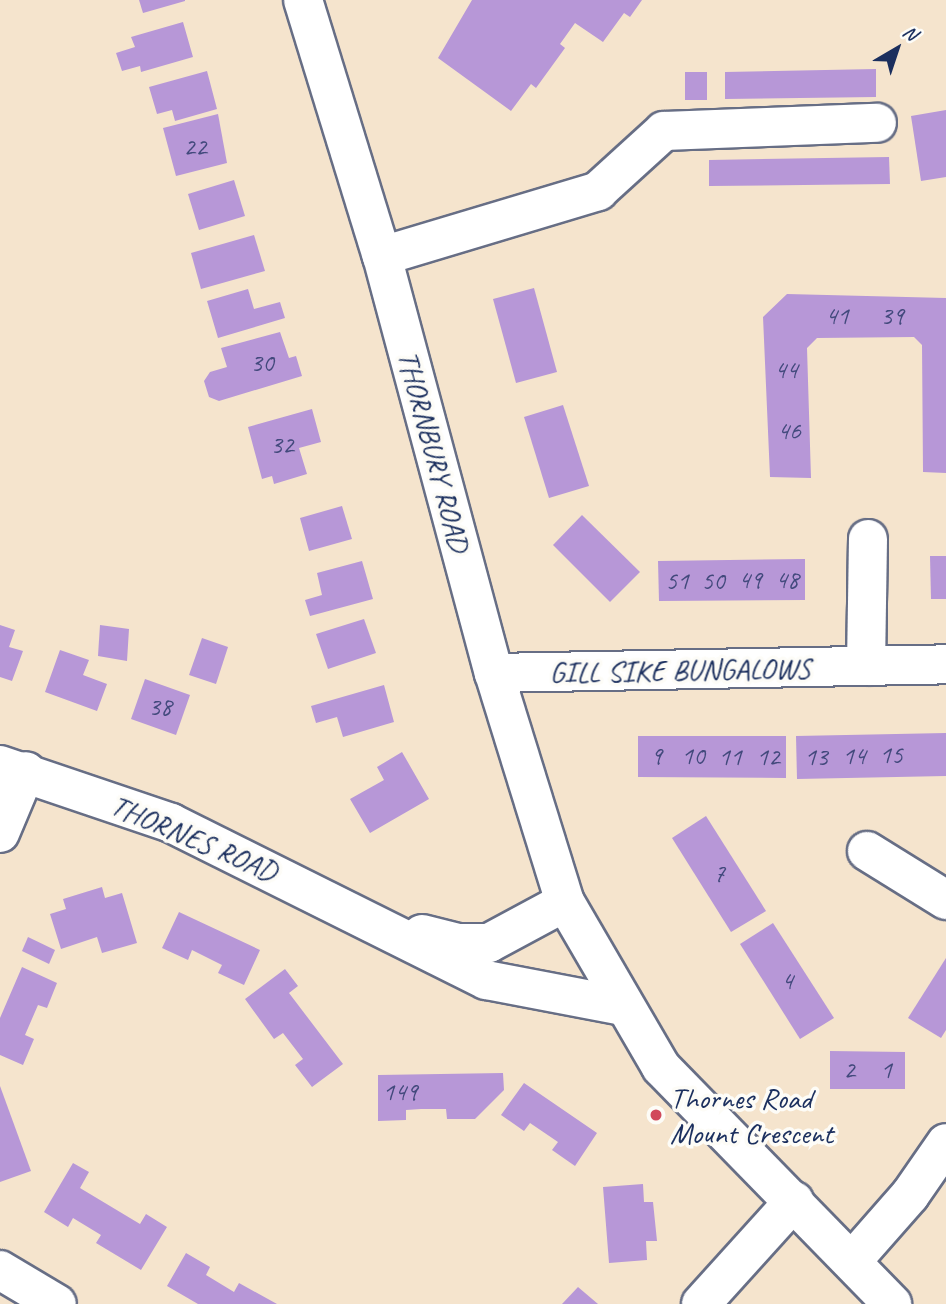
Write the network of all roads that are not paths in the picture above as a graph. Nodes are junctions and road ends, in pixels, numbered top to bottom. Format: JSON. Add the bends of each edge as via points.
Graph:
{"nodes":[{"id":1,"x":303,"y":0,"type":"edge"},
{"id":2,"x":877,"y":123,"type":"dead end"},
{"id":3,"x":382,"y":256,"type":"junction"},
{"id":4,"x":868,"y":539,"type":"dead end"},
{"id":5,"x":946,"y":664,"type":"edge"},
{"id":6,"x":866,"y":666,"type":"junction"},
{"id":7,"x":494,"y":673,"type":"junction"},
{"id":8,"x":13,"y":768,"type":"edge"},
{"id":9,"x":0,"y":833,"type":"edge"},
{"id":10,"x":867,"y":851,"type":"dead end"},
{"id":11,"x":946,"y":900,"type":"edge"},
{"id":12,"x":565,"y":902,"type":"junction"},
{"id":13,"x":383,"y":925,"type":"junction"},
{"id":14,"x":622,"y":1006,"type":"junction"},
{"id":15,"x":946,"y":1143,"type":"edge"},
{"id":16,"x":794,"y":1201,"type":"junction"},
{"id":17,"x":852,"y":1261,"type":"junction"},
{"id":18,"x":0,"y":1270,"type":"edge"},
{"id":19,"x":57,"y":1304,"type":"edge"},
{"id":20,"x":701,"y":1304,"type":"edge"},
{"id":21,"x":892,"y":1304,"type":"edge"}],
"edges":[{"from":1,"to":3,"type":"street","name":"THORNBURY ROAD"},
{"from":2,"to":3,"type":"street","via":[[664,131],[598,191]]},
{"from":3,"to":7,"type":"street","name":"THORNBURY ROAD"},
{"from":4,"to":6,"type":"street"},
{"from":5,"to":6,"type":"street","name":"GILL SIKE BUNGALOWS"},
{"from":6,"to":7,"type":"street","name":"GILL SIKE BUNGALOWS"},
{"from":7,"to":12,"type":"street","name":"THORNBURY ROAD"},
{"from":8,"to":9,"type":"street"},
{"from":8,"to":13,"type":"street","name":"THORNES ROAD","via":[[171,823]]},
{"from":10,"to":11,"type":"street"},
{"from":12,"to":13,"type":"street","name":"THORNES ROAD","via":[[489,943],[459,943]]},
{"from":12,"to":14,"type":"street"},
{"from":13,"to":14,"type":"street","name":"THORNES ROAD","via":[[486,980]]},
{"from":14,"to":16,"type":"street","via":[[661,1068]]},
{"from":15,"to":17,"type":"street","via":[[910,1195]]},
{"from":16,"to":17,"type":"street"},
{"from":16,"to":20,"type":"street"},
{"from":17,"to":21,"type":"street"},
{"from":18,"to":19,"type":"street"}]}
